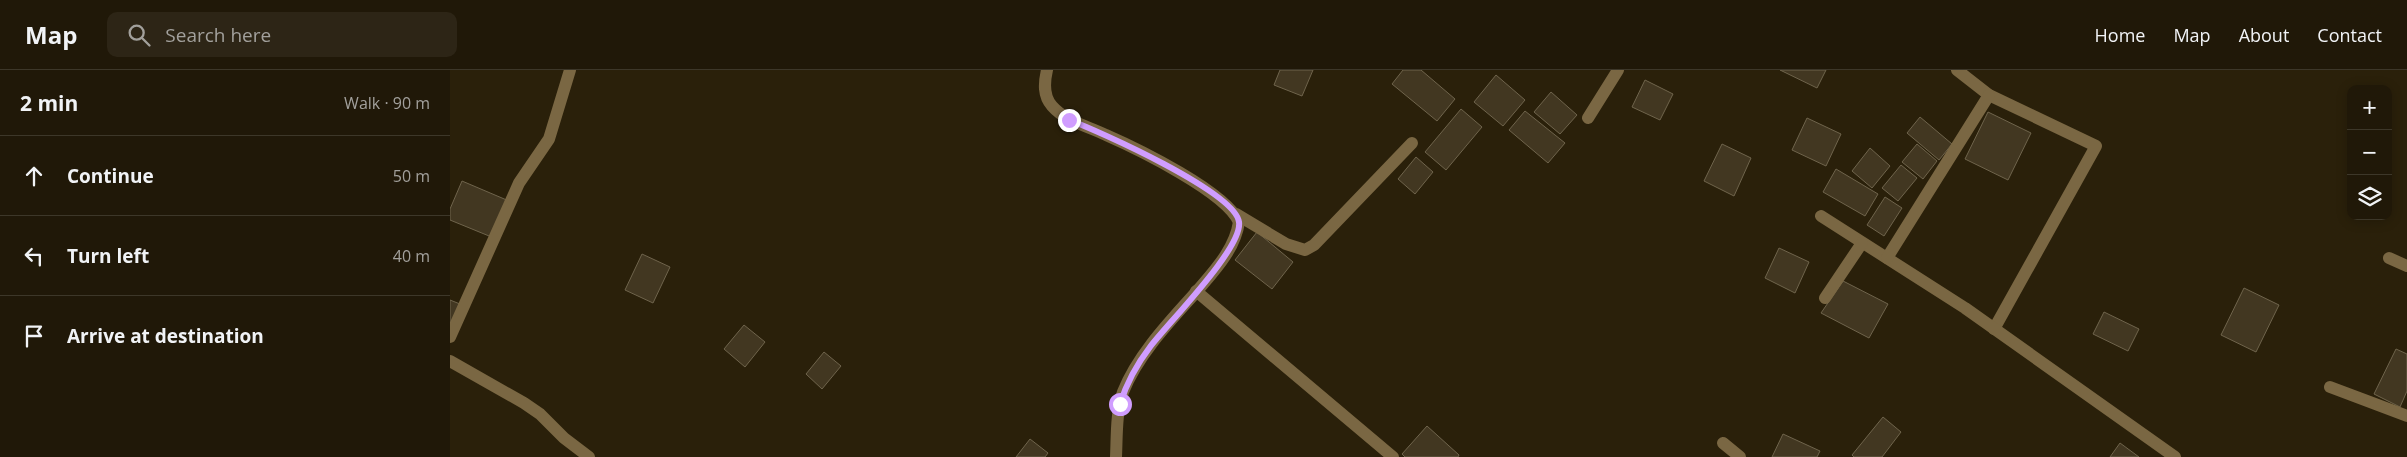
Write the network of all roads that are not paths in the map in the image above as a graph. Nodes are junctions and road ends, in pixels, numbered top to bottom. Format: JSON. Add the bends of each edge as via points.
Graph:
{"nodes":[{"id":1,"x":570,"y":70,"type":"edge"},
{"id":2,"x":1047,"y":70,"type":"edge"},
{"id":3,"x":1618,"y":70,"type":"edge"},
{"id":4,"x":1957,"y":70,"type":"edge"},
{"id":5,"x":1989,"y":95,"type":"junction"},
{"id":6,"x":1588,"y":118,"type":"dead end"},
{"id":7,"x":1412,"y":143,"type":"dead end"},
{"id":8,"x":1236,"y":214,"type":"junction"},
{"id":9,"x":1821,"y":216,"type":"dead end"},
{"id":10,"x":1862,"y":243,"type":"junction"},
{"id":11,"x":1887,"y":258,"type":"junction"},
{"id":12,"x":2389,"y":258,"type":"dead end"},
{"id":13,"x":2407,"y":266,"type":"edge"},
{"id":14,"x":1196,"y":292,"type":"junction"},
{"id":15,"x":1825,"y":298,"type":"dead end"},
{"id":16,"x":1994,"y":329,"type":"junction"},
{"id":17,"x":450,"y":337,"type":"edge"},
{"id":18,"x":450,"y":361,"type":"edge"},
{"id":19,"x":2330,"y":387,"type":"dead end"},
{"id":20,"x":2407,"y":416,"type":"edge"},
{"id":21,"x":1723,"y":443,"type":"dead end"},
{"id":22,"x":589,"y":457,"type":"edge"},
{"id":23,"x":1116,"y":457,"type":"edge"},
{"id":24,"x":1393,"y":457,"type":"edge"},
{"id":25,"x":1740,"y":457,"type":"edge"},
{"id":26,"x":2174,"y":457,"type":"edge"}],
"edges":[{"from":1,"to":17,"type":"street","via":[[549,138],[519,183]]},
{"from":2,"to":8,"type":"street","via":[[1046,97],[1058,112],[1155,158],[1215,196]]},
{"from":3,"to":6,"type":"street"},
{"from":4,"to":5,"type":"street"},
{"from":5,"to":11,"type":"street"},
{"from":5,"to":16,"type":"street","via":[[2096,146]]},
{"from":7,"to":8,"type":"street","via":[[1314,245],[1305,250],[1286,244]]},
{"from":8,"to":14,"type":"street","via":[[1239,222],[1232,245]]},
{"from":9,"to":10,"type":"street"},
{"from":10,"to":11,"type":"street"},
{"from":10,"to":15,"type":"street"},
{"from":11,"to":16,"type":"street"},
{"from":12,"to":13,"type":"street"},
{"from":14,"to":23,"type":"street","via":[[1148,349],[1124,391],[1118,417]]},
{"from":14,"to":24,"type":"street"},
{"from":16,"to":26,"type":"street"},
{"from":18,"to":22,"type":"street","via":[[540,414]]},
{"from":19,"to":20,"type":"street"},
{"from":21,"to":25,"type":"street"}]}
